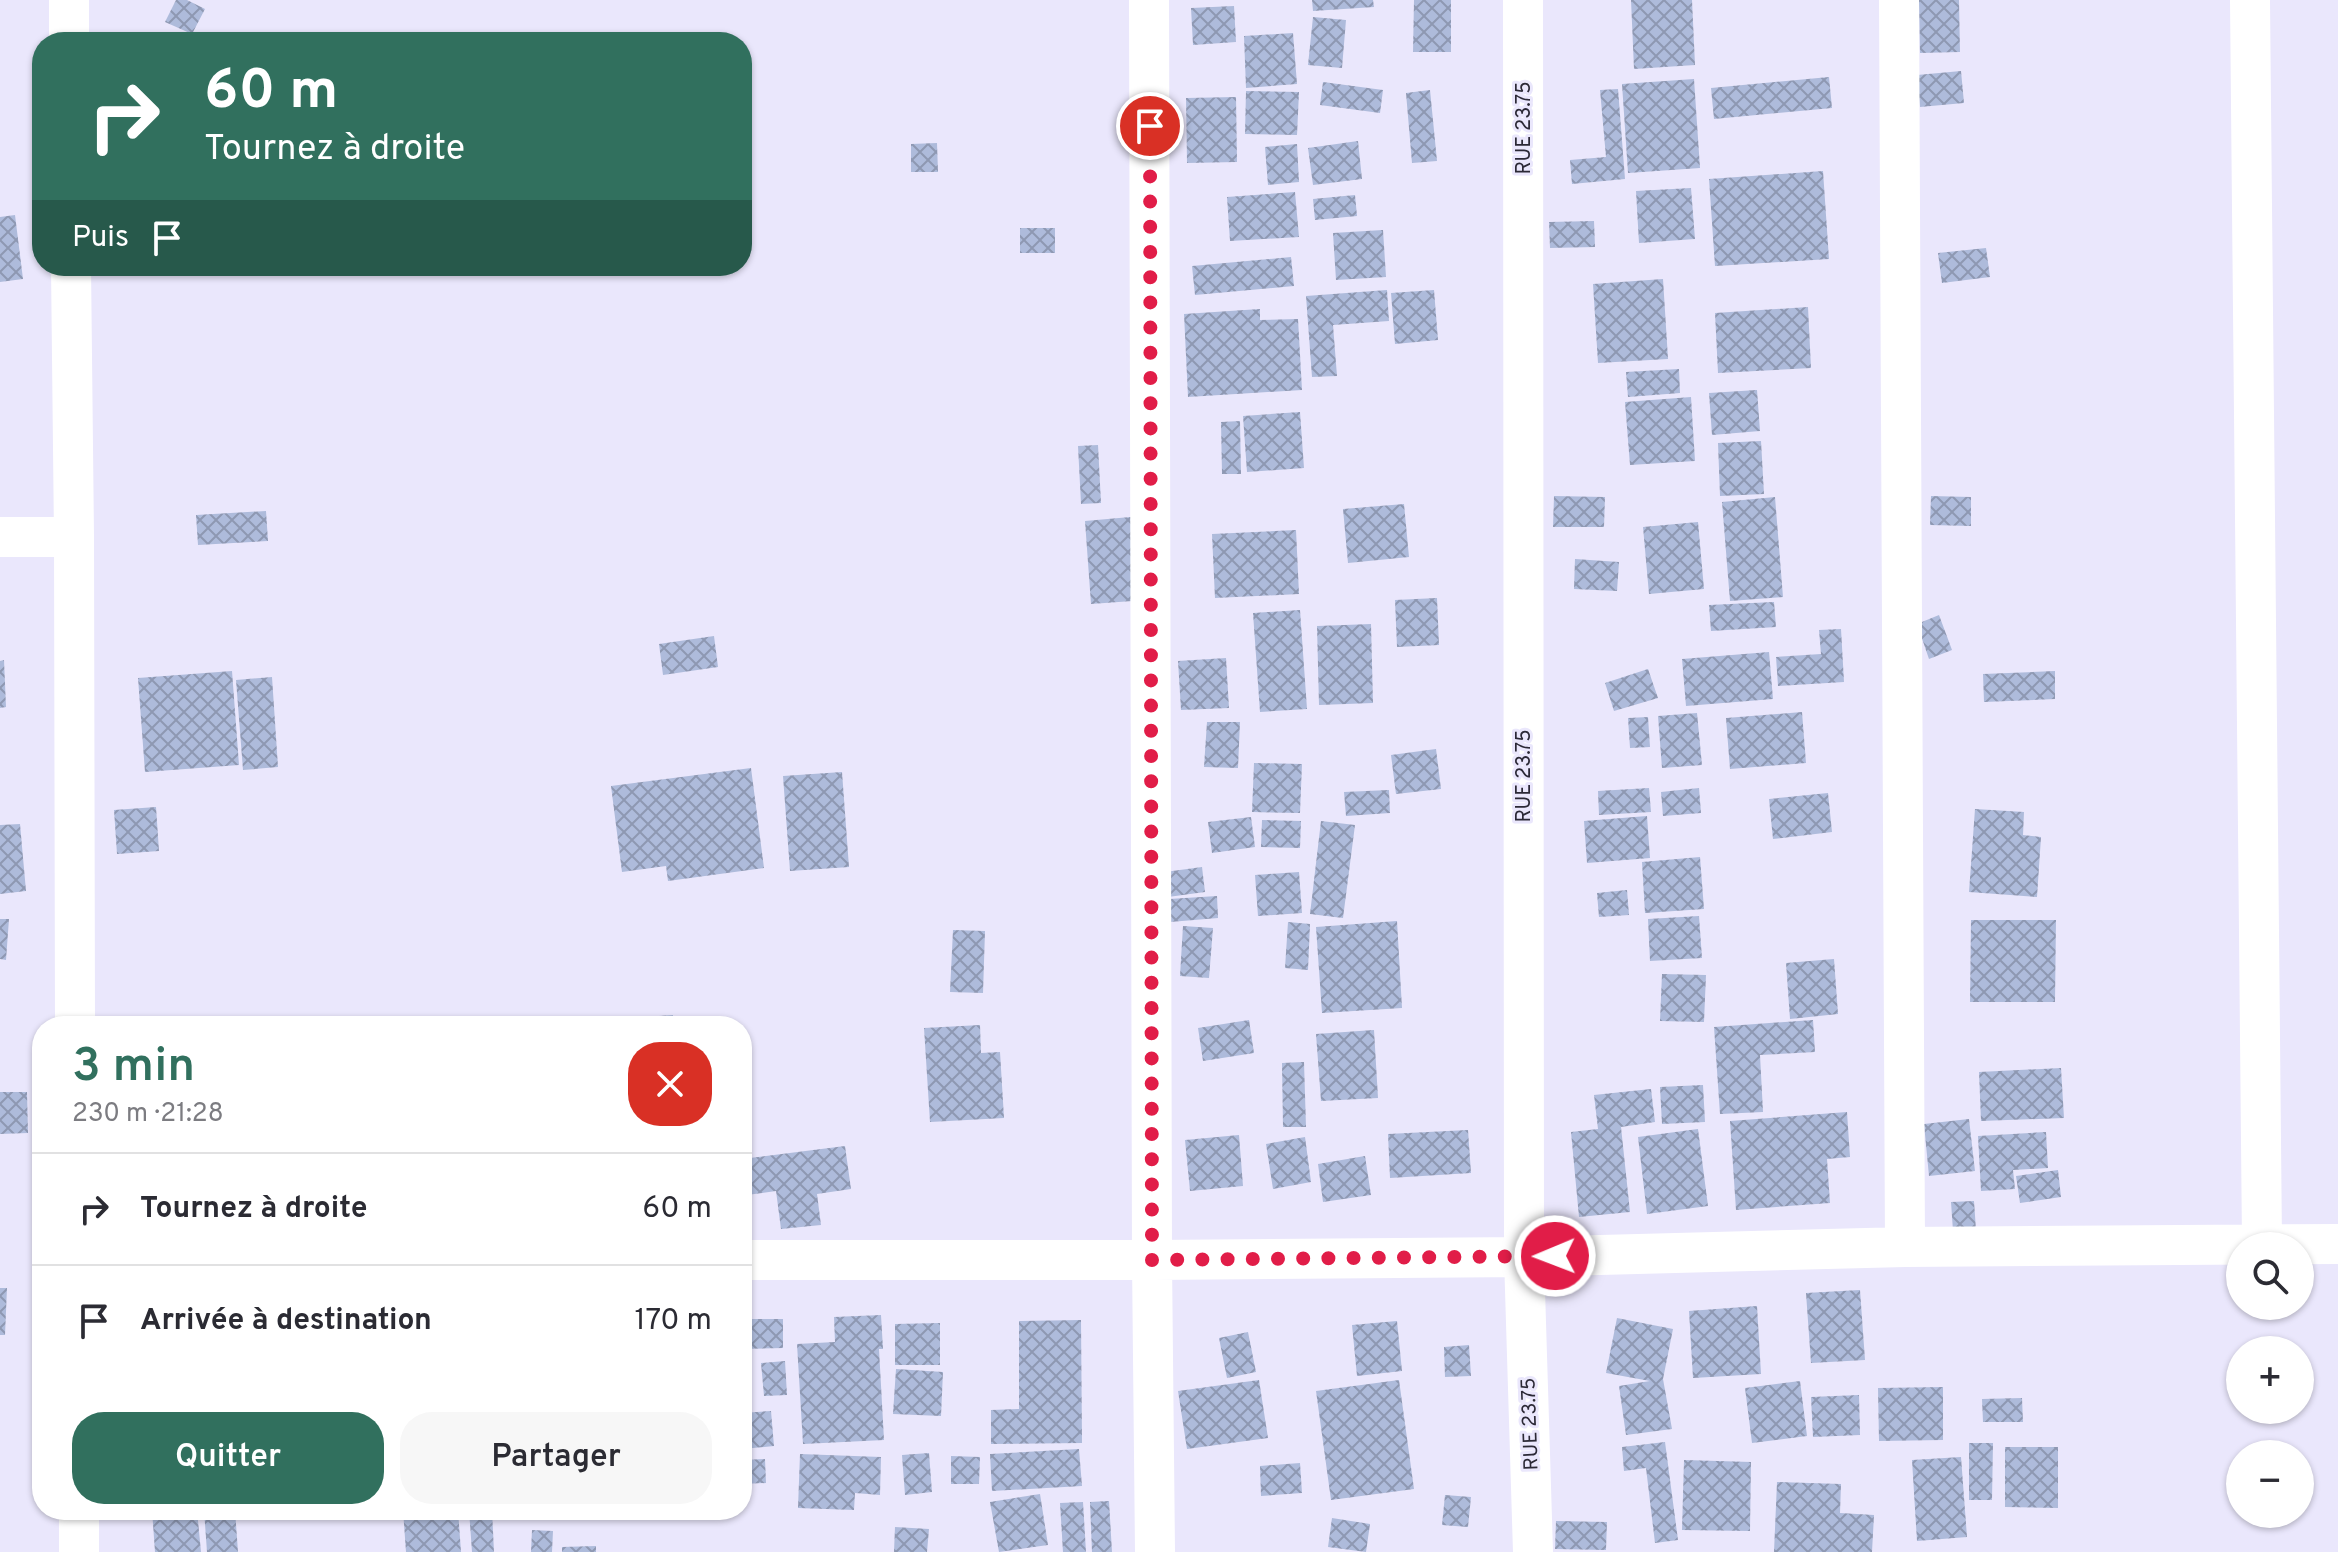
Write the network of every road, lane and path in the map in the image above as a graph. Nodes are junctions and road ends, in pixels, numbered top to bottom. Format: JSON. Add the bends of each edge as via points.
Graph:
{"nodes":[{"id":1,"x":69,"y":0,"type":"edge"},
{"id":2,"x":1149,"y":0,"type":"edge"},
{"id":3,"x":1523,"y":0,"type":"edge"},
{"id":4,"x":1899,"y":0,"type":"edge"},
{"id":5,"x":2250,"y":0,"type":"edge"},
{"id":6,"x":69,"y":32,"type":"edge"},
{"id":7,"x":71,"y":276,"type":"edge"},
{"id":8,"x":0,"y":537,"type":"edge"},
{"id":9,"x":74,"y":537,"type":"junction"},
{"id":10,"x":75,"y":1016,"type":"edge"},
{"id":11,"x":2262,"y":1232,"type":"edge"},
{"id":12,"x":2226,"y":1244,"type":"edge"},
{"id":13,"x":2314,"y":1244,"type":"edge"},
{"id":14,"x":2338,"y":1244,"type":"edge"},
{"id":15,"x":1905,"y":1247,"type":"junction"},
{"id":16,"x":1524,"y":1257,"type":"junction"},
{"id":17,"x":752,"y":1260,"type":"edge"},
{"id":18,"x":1152,"y":1260,"type":"junction"},
{"id":19,"x":79,"y":1520,"type":"edge"},
{"id":20,"x":79,"y":1552,"type":"edge"},
{"id":21,"x":1155,"y":1552,"type":"edge"},
{"id":22,"x":1533,"y":1552,"type":"edge"}],
"edges":[{"from":1,"to":6,"type":"street"},
{"from":2,"to":18,"type":"street"},
{"from":3,"to":16,"type":"street","name":"RUE 23.75"},
{"from":4,"to":15,"type":"street"},
{"from":5,"to":11,"type":"street"},
{"from":7,"to":9,"type":"street"},
{"from":8,"to":9,"type":"street"},
{"from":9,"to":10,"type":"street"},
{"from":12,"to":15,"type":"street"},
{"from":13,"to":14,"type":"street"},
{"from":15,"to":16,"type":"street"},
{"from":16,"to":18,"type":"street"},
{"from":16,"to":22,"type":"street","name":"RUE 23.75"},
{"from":17,"to":18,"type":"street"},
{"from":18,"to":21,"type":"street"},
{"from":19,"to":20,"type":"street"}]}
